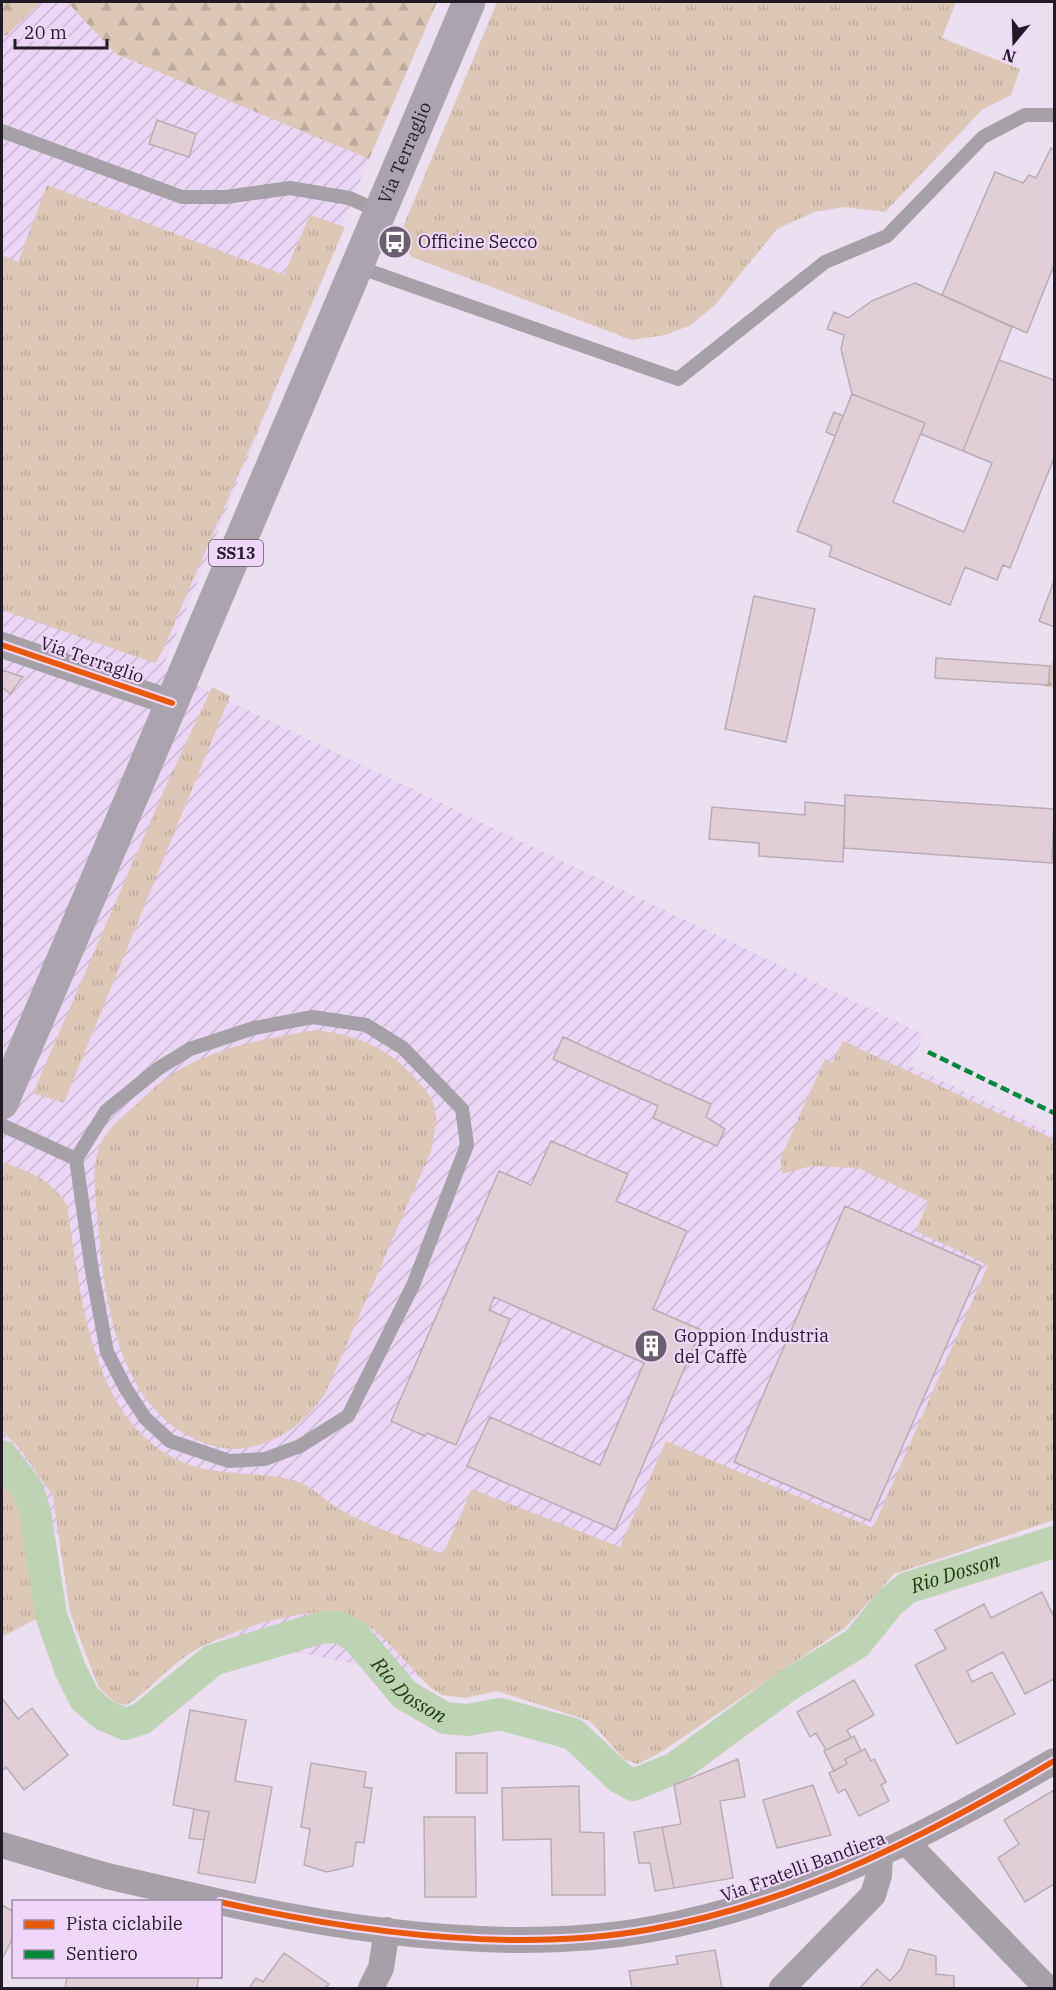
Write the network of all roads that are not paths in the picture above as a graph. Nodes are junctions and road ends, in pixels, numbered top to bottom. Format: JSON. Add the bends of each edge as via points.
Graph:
{"nodes":[{"id":1,"x":469,"y":2,"type":"edge"},
{"id":2,"x":1054,"y":115,"type":"edge"},
{"id":3,"x":2,"y":131,"type":"edge"},
{"id":4,"x":381,"y":212,"type":"junction"},
{"id":5,"x":358,"y":267,"type":"junction"},
{"id":6,"x":2,"y":645,"type":"edge"},
{"id":7,"x":172,"y":704,"type":"junction"},
{"id":8,"x":2,"y":1103,"type":"edge"},
{"id":9,"x":2,"y":1125,"type":"edge"},
{"id":10,"x":76,"y":1159,"type":"junction"},
{"id":11,"x":1054,"y":1761,"type":"edge"},
{"id":12,"x":907,"y":1843,"type":"junction"},
{"id":13,"x":2,"y":1845,"type":"edge"},
{"id":14,"x":880,"y":1855,"type":"junction"},
{"id":15,"x":211,"y":1900,"type":"edge"},
{"id":16,"x":222,"y":1902,"type":"edge"},
{"id":17,"x":387,"y":1930,"type":"junction"},
{"id":18,"x":371,"y":1989,"type":"edge"},
{"id":19,"x":782,"y":1989,"type":"edge"},
{"id":20,"x":1047,"y":1989,"type":"edge"}],
"edges":[{"from":1,"to":4,"type":"main road","name":"Via Terraglio","number":"SS13"},
{"from":2,"to":5,"type":"lane","via":[[1024,115],[983,137],[887,236],[825,262],[678,379]]},
{"from":3,"to":4,"type":"lane","via":[[183,197],[226,197],[290,188],[349,198]]},
{"from":4,"to":5,"type":"main road","name":"Via Terraglio","number":"SS13"},
{"from":5,"to":7,"type":"main road","name":"Via Terraglio","number":"SS13"},
{"from":6,"to":7,"type":"street","name":"Via Terraglio"},
{"from":7,"to":8,"type":"main road","name":"Via Terraglio","number":"SS13"},
{"from":9,"to":10,"type":"lane"},
{"from":10,"to":10,"type":"lane","via":[[107,1352],[145,1418],[170,1441],[229,1461],[264,1459],[291,1449],[348,1416],[414,1283],[467,1145],[462,1109],[403,1048],[366,1025],[313,1017],[254,1028],[174,1059],[106,1111]]},
{"from":11,"to":12,"type":"street","name":"Via Fratelli Bandiera"},
{"from":12,"to":14,"type":"street","name":"Via Fratelli Bandiera"},
{"from":12,"to":20,"type":"street"},
{"from":13,"to":15,"type":"street","name":"Via Fratelli Bandiera","via":[[106,1876]]},
{"from":14,"to":17,"type":"street","name":"Via Fratelli Bandiera","via":[[734,1910],[651,1930],[576,1939],[486,1940]]},
{"from":14,"to":19,"type":"street","via":[[873,1895]]},
{"from":16,"to":17,"type":"street","name":"Via Fratelli Bandiera"},
{"from":17,"to":18,"type":"street","via":[[381,1968]]}]}
